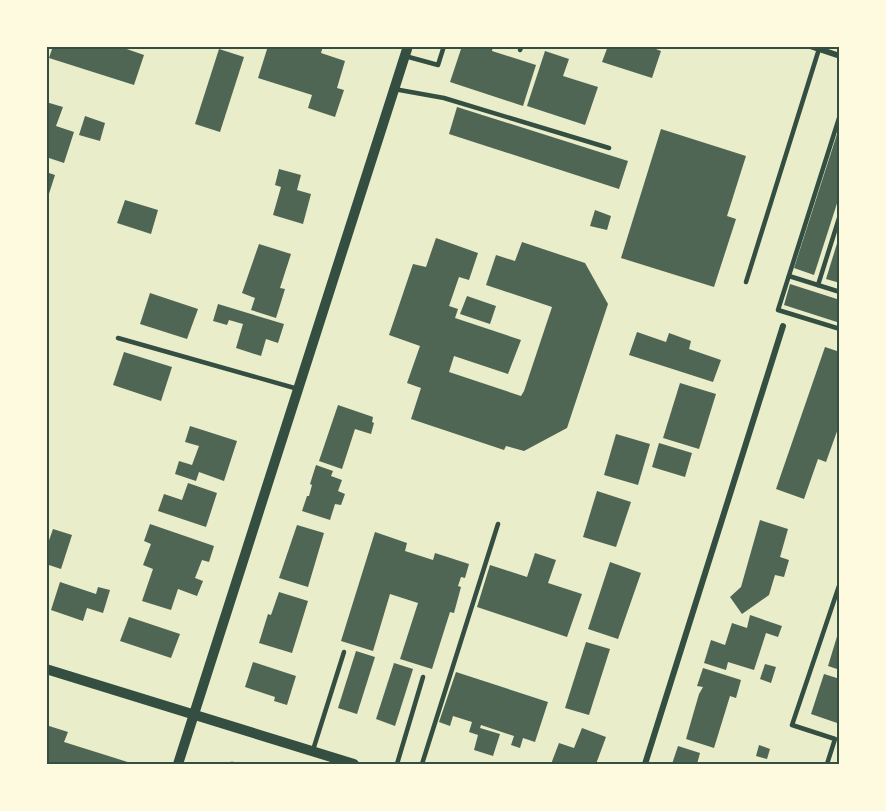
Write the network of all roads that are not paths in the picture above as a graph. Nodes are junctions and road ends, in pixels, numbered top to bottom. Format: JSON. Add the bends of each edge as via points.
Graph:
{"nodes":[{"id":1,"x":444,"y":46,"type":"edge"},
{"id":2,"x":810,"y":46,"type":"edge"},
{"id":3,"x":819,"y":50,"type":"junction"},
{"id":4,"x":406,"y":51,"type":"edge"},
{"id":5,"x":840,"y":56,"type":"edge"},
{"id":6,"x":394,"y":89,"type":"junction"},
{"id":7,"x":839,"y":118,"type":"edge"},
{"id":8,"x":609,"y":148,"type":"dead end"},
{"id":9,"x":840,"y":216,"type":"edge"},
{"id":10,"x":789,"y":276,"type":"junction"},
{"id":11,"x":746,"y":282,"type":"dead end"},
{"id":12,"x":818,"y":285,"type":"junction"},
{"id":13,"x":840,"y":292,"type":"edge"},
{"id":14,"x":783,"y":326,"type":"dead end"},
{"id":15,"x":840,"y":329,"type":"edge"},
{"id":16,"x":118,"y":338,"type":"dead end"},
{"id":17,"x":298,"y":389,"type":"junction"},
{"id":18,"x":498,"y":524,"type":"dead end"},
{"id":19,"x":840,"y":583,"type":"edge"},
{"id":20,"x":344,"y":652,"type":"dead end"},
{"id":21,"x":46,"y":669,"type":"edge"},
{"id":22,"x":423,"y":677,"type":"dead end"},
{"id":23,"x":193,"y":716,"type":"junction"},
{"id":24,"x":312,"y":752,"type":"junction"},
{"id":25,"x":178,"y":765,"type":"edge"},
{"id":26,"x":354,"y":765,"type":"edge"},
{"id":27,"x":397,"y":765,"type":"edge"},
{"id":28,"x":422,"y":765,"type":"edge"},
{"id":29,"x":645,"y":765,"type":"edge"},
{"id":30,"x":827,"y":765,"type":"edge"}],
"edges":[{"from":1,"to":4,"type":"lane","via":[[438,65]]},
{"from":2,"to":3,"type":"street"},
{"from":3,"to":5,"type":"street"},
{"from":3,"to":11,"type":"lane"},
{"from":4,"to":6,"type":"street"},
{"from":6,"to":8,"type":"lane","via":[[444,98]]},
{"from":6,"to":17,"type":"street"},
{"from":7,"to":10,"type":"lane"},
{"from":9,"to":12,"type":"lane"},
{"from":10,"to":12,"type":"lane"},
{"from":10,"to":15,"type":"lane","via":[[778,310]]},
{"from":12,"to":13,"type":"lane"},
{"from":14,"to":29,"type":"street"},
{"from":16,"to":17,"type":"lane"},
{"from":17,"to":23,"type":"street"},
{"from":18,"to":28,"type":"lane"},
{"from":19,"to":30,"type":"lane","via":[[792,725],[835,739]]},
{"from":20,"to":24,"type":"lane"},
{"from":21,"to":23,"type":"street"},
{"from":22,"to":27,"type":"lane"},
{"from":23,"to":24,"type":"street"},
{"from":23,"to":25,"type":"street"},
{"from":24,"to":26,"type":"street"}]}
